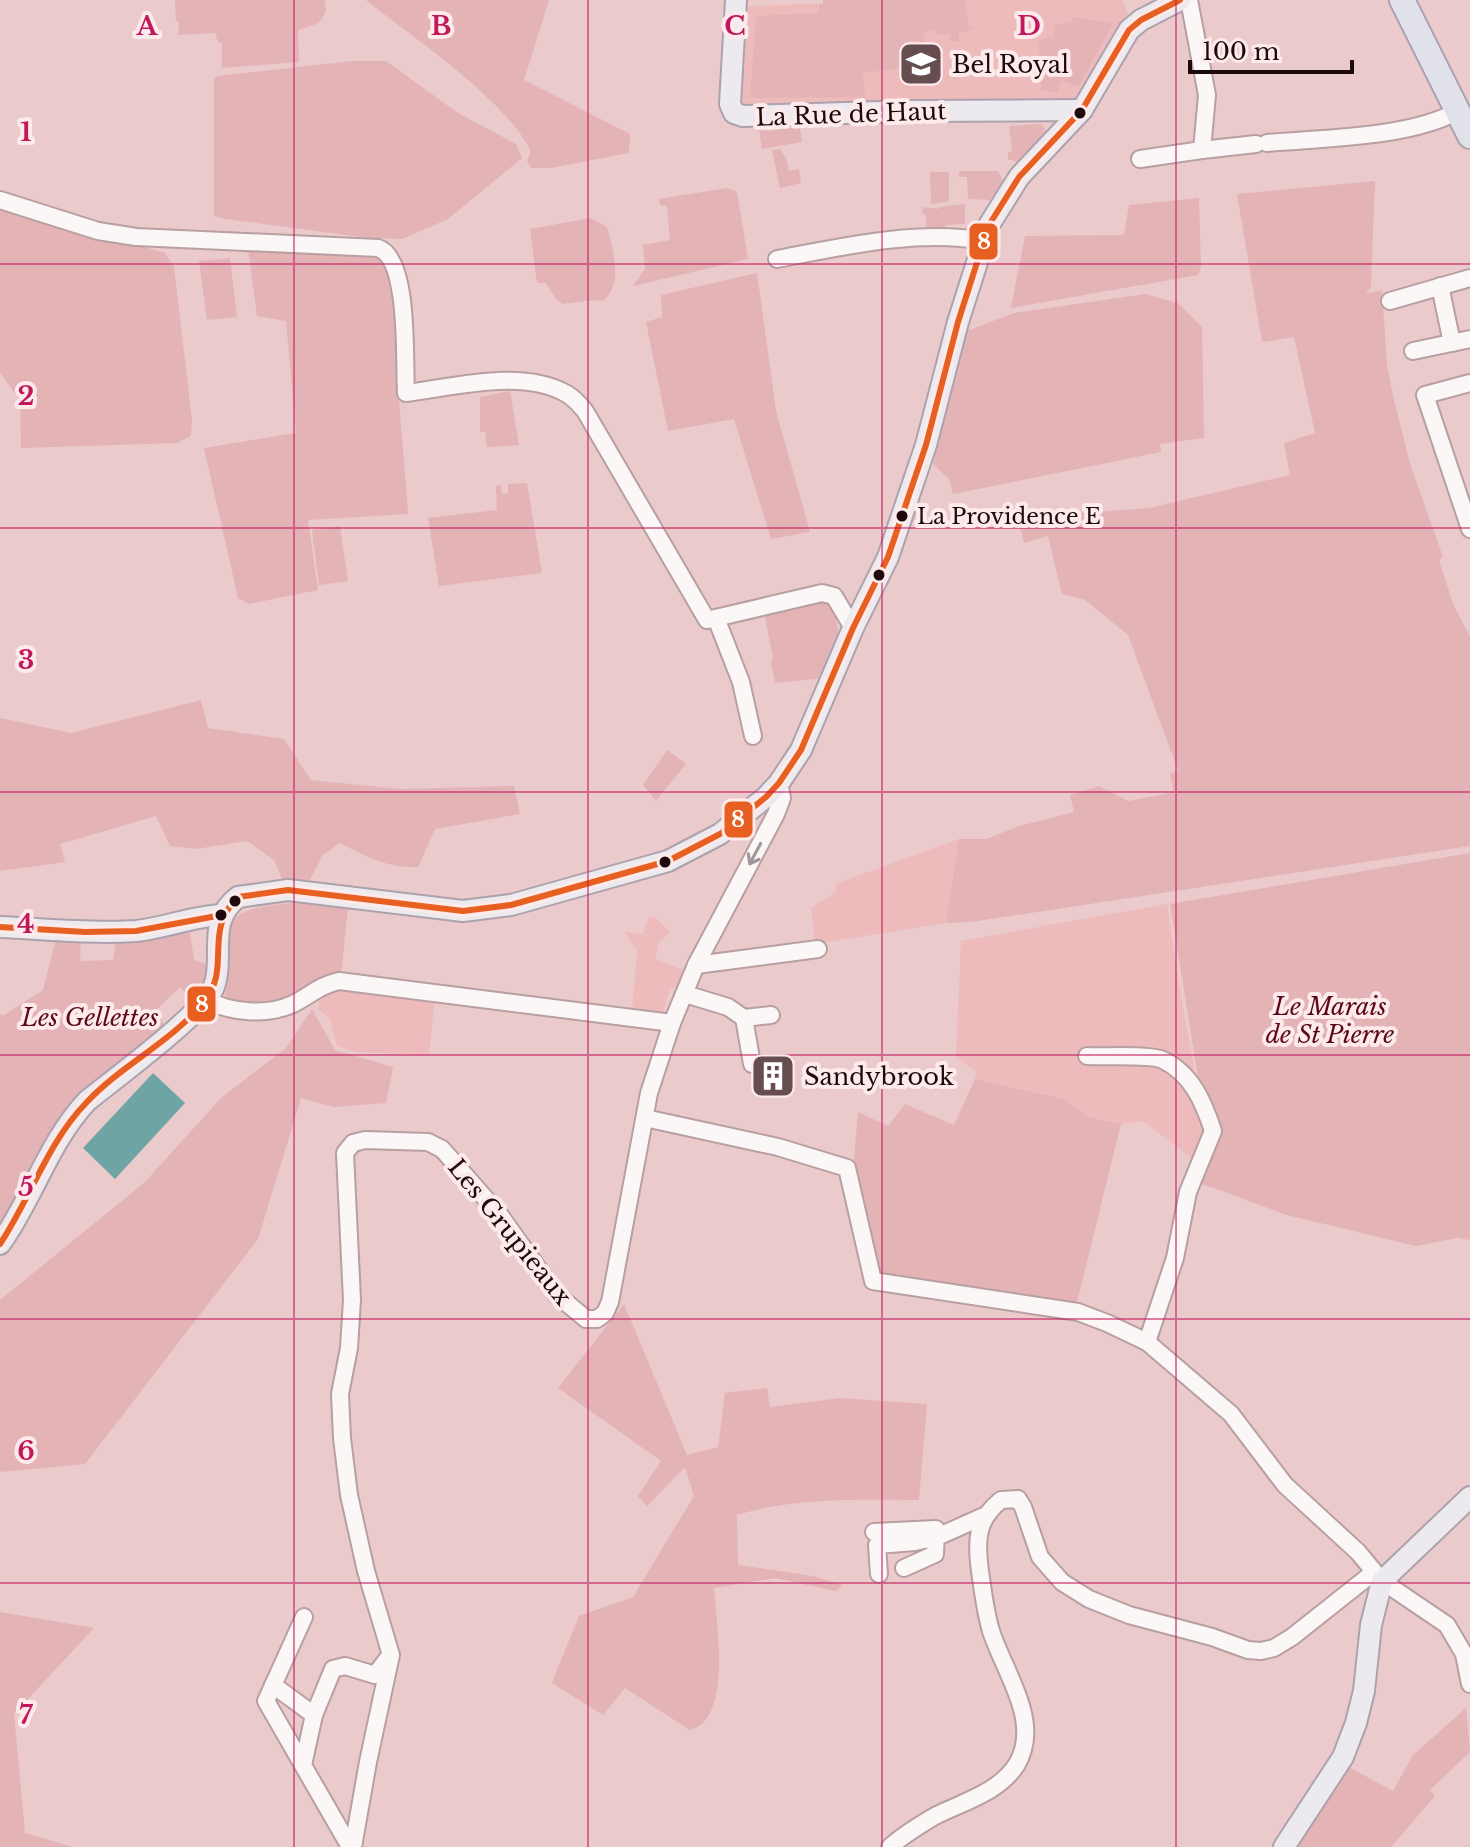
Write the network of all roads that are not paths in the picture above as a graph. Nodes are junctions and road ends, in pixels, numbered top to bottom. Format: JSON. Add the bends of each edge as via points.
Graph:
{"nodes":[{"id":1,"x":736,"y":0,"type":"edge"},
{"id":2,"x":1180,"y":0,"type":"edge"},
{"id":3,"x":1189,"y":0,"type":"edge"},
{"id":4,"x":1402,"y":0,"type":"edge"},
{"id":5,"x":1082,"y":110,"type":"junction"},
{"id":6,"x":1458,"y":111,"type":"junction"},
{"id":7,"x":1470,"y":136,"type":"edge"},
{"id":8,"x":1202,"y":150,"type":"junction"},
{"id":9,"x":1140,"y":159,"type":"dead end"},
{"id":10,"x":0,"y":200,"type":"edge"},
{"id":11,"x":983,"y":241,"type":"junction"},
{"id":12,"x":777,"y":259,"type":"dead end"},
{"id":13,"x":1470,"y":278,"type":"edge"},
{"id":14,"x":1440,"y":286,"type":"junction"},
{"id":15,"x":1390,"y":301,"type":"dead end"},
{"id":16,"x":1470,"y":339,"type":"edge"},
{"id":17,"x":1452,"y":343,"type":"junction"},
{"id":18,"x":1413,"y":351,"type":"dead end"},
{"id":19,"x":1470,"y":383,"type":"edge"},
{"id":20,"x":1470,"y":529,"type":"edge"},
{"id":21,"x":716,"y":618,"type":"junction"},
{"id":22,"x":853,"y":628,"type":"junction"},
{"id":23,"x":753,"y":736,"type":"dead end"},
{"id":24,"x":779,"y":783,"type":"junction"},
{"id":25,"x":222,"y":915,"type":"junction"},
{"id":26,"x":0,"y":927,"type":"edge"},
{"id":27,"x":818,"y":949,"type":"dead end"},
{"id":28,"x":696,"y":965,"type":"junction"},
{"id":29,"x":685,"y":994,"type":"junction"},
{"id":30,"x":205,"y":999,"type":"junction"},
{"id":31,"x":771,"y":1015,"type":"dead end"},
{"id":32,"x":744,"y":1018,"type":"junction"},
{"id":33,"x":672,"y":1023,"type":"junction"},
{"id":34,"x":1087,"y":1056,"type":"dead end"},
{"id":35,"x":752,"y":1064,"type":"dead end"},
{"id":36,"x":645,"y":1118,"type":"junction"},
{"id":37,"x":0,"y":1244,"type":"edge"},
{"id":38,"x":1147,"y":1342,"type":"junction"},
{"id":39,"x":1470,"y":1497,"type":"edge"},
{"id":40,"x":984,"y":1516,"type":"junction"},
{"id":41,"x":874,"y":1532,"type":"dead end"},
{"id":42,"x":937,"y":1537,"type":"junction"},
{"id":43,"x":904,"y":1568,"type":"dead end"},
{"id":44,"x":879,"y":1574,"type":"dead end"},
{"id":45,"x":1382,"y":1581,"type":"junction"},
{"id":46,"x":304,"y":1617,"type":"dead end"},
{"id":47,"x":391,"y":1655,"type":"junction"},
{"id":48,"x":1470,"y":1684,"type":"edge"},
{"id":49,"x":273,"y":1685,"type":"junction"},
{"id":50,"x":314,"y":1715,"type":"junction"},
{"id":51,"x":303,"y":1765,"type":"junction"},
{"id":52,"x":351,"y":1847,"type":"edge"},
{"id":53,"x":890,"y":1847,"type":"edge"},
{"id":54,"x":1284,"y":1847,"type":"edge"}],
"edges":[{"from":1,"to":5,"type":"main road","name":"La Rue de Haut","via":[[730,104],[743,116]]},
{"from":2,"to":5,"type":"main road","via":[[1129,30]]},
{"from":3,"to":8,"type":"street","via":[[1207,95]]},
{"from":4,"to":6,"type":"highway"},
{"from":5,"to":11,"type":"main road","via":[[1006,194]]},
{"from":6,"to":7,"type":"highway"},
{"from":6,"to":8,"type":"street","via":[[1393,131]]},
{"from":8,"to":9,"type":"street"},
{"from":10,"to":21,"type":"street","via":[[98,231],[136,237],[387,251],[401,281],[406,393],[518,379],[569,395],[592,421],[703,616]]},
{"from":11,"to":12,"type":"street","via":[[858,244]]},
{"from":11,"to":22,"type":"main road","via":[[904,512]]},
{"from":13,"to":14,"type":"street"},
{"from":14,"to":15,"type":"street"},
{"from":14,"to":17,"type":"street"},
{"from":16,"to":17,"type":"street"},
{"from":17,"to":18,"type":"street"},
{"from":19,"to":20,"type":"street","via":[[1425,395]]},
{"from":21,"to":22,"type":"street","via":[[822,593],[834,596]]},
{"from":21,"to":23,"type":"street","via":[[741,682]]},
{"from":22,"to":24,"type":"main road","via":[[819,713]]},
{"from":24,"to":25,"type":"main road","via":[[730,827],[668,861],[511,905],[463,911],[288,890],[238,897]]},
{"from":24,"to":28,"type":"street","name":"Les Grupieaux","one_way":true,"via":[[782,798],[776,814]]},
{"from":25,"to":26,"type":"main road","via":[[137,931]]},
{"from":25,"to":30,"type":"main road","via":[[213,989]]},
{"from":27,"to":28,"type":"street"},
{"from":28,"to":29,"type":"street","name":"Les Grupieaux"},
{"from":29,"to":32,"type":"street","via":[[728,1007]]},
{"from":29,"to":33,"type":"street","name":"Les Grupieaux"},
{"from":30,"to":33,"type":"street","via":[[217,1006],[272,1011],[339,981]]},
{"from":30,"to":37,"type":"main road","via":[[74,1115]]},
{"from":31,"to":32,"type":"street"},
{"from":32,"to":35,"type":"street"},
{"from":33,"to":36,"type":"street","name":"Les Grupieaux"},
{"from":34,"to":38,"type":"street","via":[[1161,1058],[1185,1075],[1203,1101],[1213,1131],[1188,1192],[1175,1258]]},
{"from":36,"to":38,"type":"street","via":[[847,1168],[873,1281],[1078,1312]]},
{"from":36,"to":47,"type":"street","name":"Les Grupieaux","via":[[610,1302],[597,1319],[576,1314],[557,1295],[499,1214],[442,1149],[428,1142],[365,1140],[353,1143],[345,1153],[352,1300],[340,1394],[342,1438],[366,1571]]},
{"from":38,"to":45,"type":"street","via":[[1231,1414],[1285,1485]]},
{"from":39,"to":45,"type":"main road"},
{"from":40,"to":42,"type":"street"},
{"from":40,"to":45,"type":"street","via":[[1001,1500],[1018,1499],[1040,1557],[1062,1582],[1129,1615],[1248,1650],[1274,1648],[1292,1637],[1369,1576]]},
{"from":40,"to":53,"type":"street","via":[[978,1552],[984,1599],[1024,1717],[1021,1756],[977,1797]]},
{"from":41,"to":42,"type":"street","via":[[936,1529]]},
{"from":42,"to":43,"type":"street","via":[[935,1554]]},
{"from":42,"to":44,"type":"street","via":[[877,1545]]},
{"from":45,"to":48,"type":"street","via":[[1447,1625],[1464,1654]]},
{"from":45,"to":54,"type":"main road","via":[[1356,1723],[1343,1757]]},
{"from":46,"to":49,"type":"street"},
{"from":47,"to":50,"type":"street","via":[[375,1675],[345,1666],[333,1669]]},
{"from":47,"to":52,"type":"street","name":"Les Grupieaux"},
{"from":49,"to":50,"type":"street"},
{"from":49,"to":51,"type":"street","via":[[266,1701]]},
{"from":50,"to":51,"type":"street"},
{"from":51,"to":52,"type":"street"}]}
